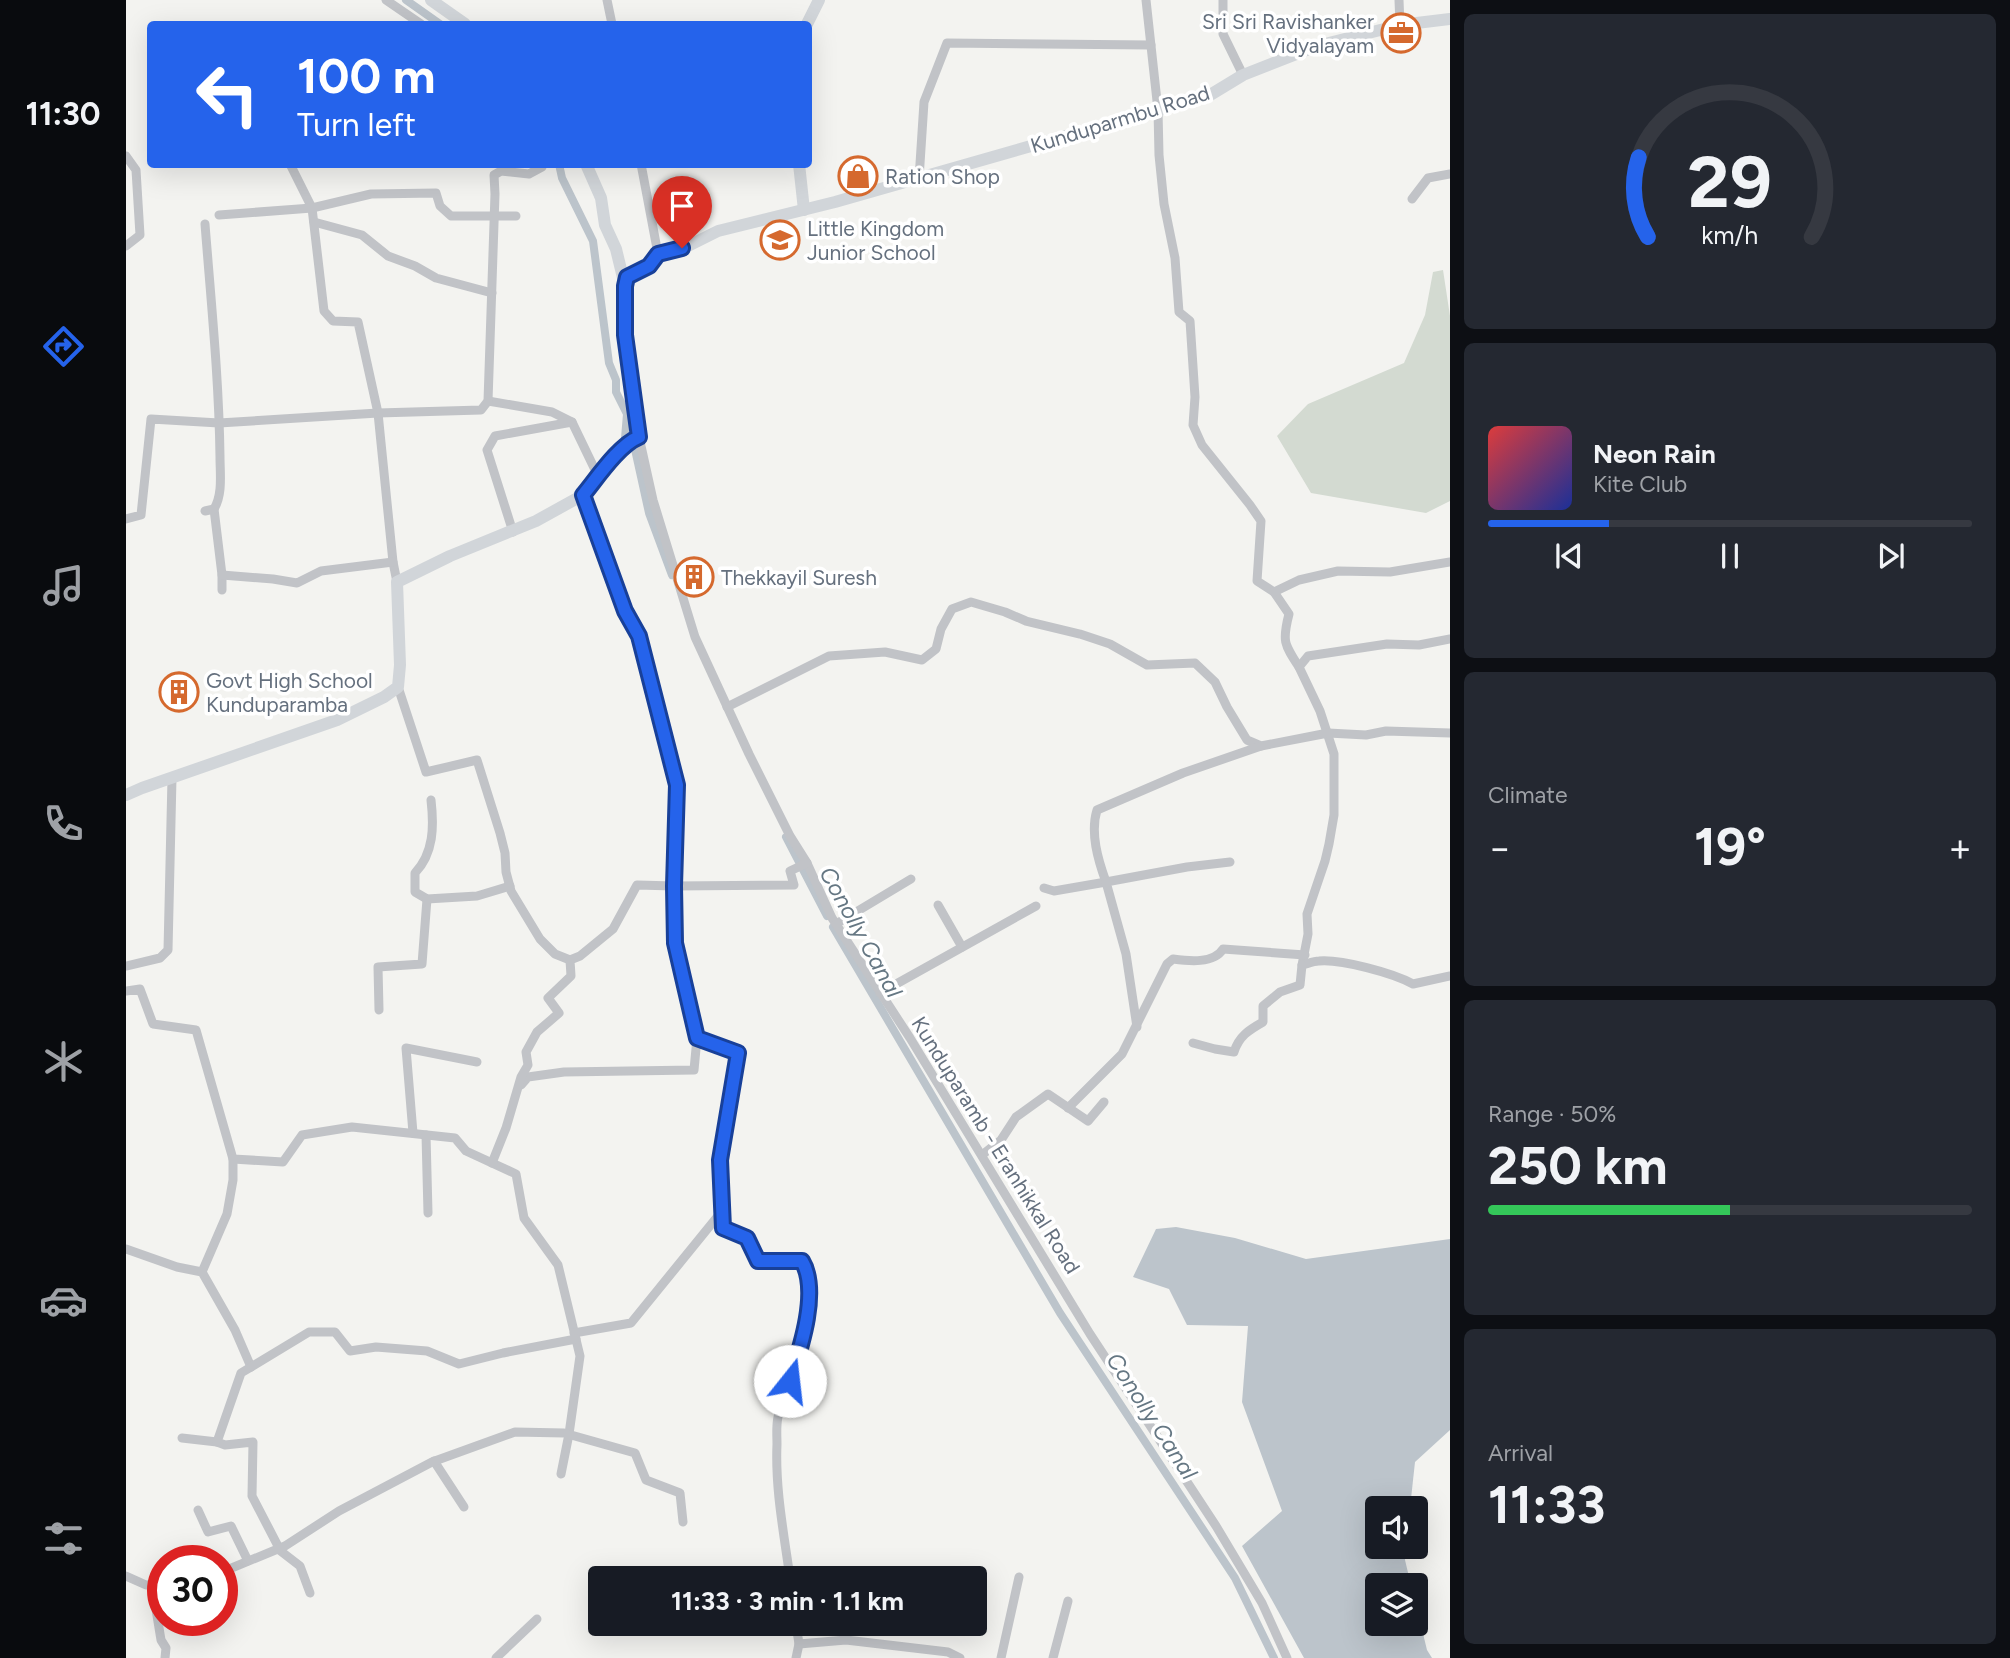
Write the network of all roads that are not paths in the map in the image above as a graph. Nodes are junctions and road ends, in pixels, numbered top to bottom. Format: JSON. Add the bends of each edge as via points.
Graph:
{"nodes":[{"id":1,"x":386,"y":0,"type":"edge"},
{"id":2,"x":431,"y":0,"type":"edge"},
{"id":3,"x":607,"y":0,"type":"edge"},
{"id":4,"x":819,"y":0,"type":"edge"},
{"id":5,"x":1146,"y":0,"type":"edge"},
{"id":6,"x":1223,"y":0,"type":"edge"},
{"id":7,"x":1399,"y":0,"type":"edge"},
{"id":8,"x":1450,"y":19,"type":"edge"},
{"id":9,"x":417,"y":21,"type":"edge"},
{"id":10,"x":461,"y":21,"type":"edge"},
{"id":11,"x":611,"y":21,"type":"edge"},
{"id":12,"x":808,"y":21,"type":"edge"},
{"id":13,"x":1400,"y":25,"type":"junction"},
{"id":14,"x":1151,"y":45,"type":"junction"},
{"id":15,"x":1243,"y":75,"type":"junction"},
{"id":16,"x":1158,"y":110,"type":"junction"},
{"id":17,"x":126,"y":156,"type":"edge"},
{"id":18,"x":292,"y":168,"type":"edge"},
{"id":19,"x":540,"y":168,"type":"edge"},
{"id":20,"x":588,"y":168,"type":"edge"},
{"id":21,"x":642,"y":168,"type":"edge"},
{"id":22,"x":799,"y":168,"type":"edge"},
{"id":23,"x":1450,"y":174,"type":"edge"},
{"id":24,"x":919,"y":178,"type":"junction"},
{"id":25,"x":1412,"y":199,"type":"dead end"},
{"id":26,"x":312,"y":208,"type":"junction"},
{"id":27,"x":804,"y":210,"type":"junction"},
{"id":28,"x":219,"y":215,"type":"dead end"},
{"id":29,"x":494,"y":216,"type":"junction"},
{"id":30,"x":516,"y":216,"type":"dead end"},
{"id":31,"x":314,"y":222,"type":"junction"},
{"id":32,"x":205,"y":224,"type":"dead end"},
{"id":33,"x":126,"y":246,"type":"edge"},
{"id":34,"x":658,"y":254,"type":"junction"},
{"id":35,"x":625,"y":286,"type":"junction"},
{"id":36,"x":492,"y":293,"type":"junction"},
{"id":37,"x":488,"y":401,"type":"junction"},
{"id":38,"x":378,"y":413,"type":"junction"},
{"id":39,"x":572,"y":422,"type":"junction"},
{"id":40,"x":219,"y":423,"type":"junction"},
{"id":41,"x":632,"y":441,"type":"junction"},
{"id":42,"x":598,"y":476,"type":"junction"},
{"id":43,"x":583,"y":495,"type":"junction"},
{"id":44,"x":126,"y":519,"type":"edge"},
{"id":45,"x":513,"y":532,"type":"junction"},
{"id":46,"x":393,"y":562,"type":"junction"},
{"id":47,"x":1450,"y":562,"type":"edge"},
{"id":48,"x":222,"y":575,"type":"junction"},
{"id":49,"x":397,"y":582,"type":"junction"},
{"id":50,"x":222,"y":590,"type":"dead end"},
{"id":51,"x":1274,"y":592,"type":"junction"},
{"id":52,"x":1450,"y":639,"type":"edge"},
{"id":53,"x":1299,"y":667,"type":"junction"},
{"id":54,"x":398,"y":688,"type":"junction"},
{"id":55,"x":727,"y":707,"type":"junction"},
{"id":56,"x":1328,"y":733,"type":"junction"},
{"id":57,"x":1450,"y":733,"type":"edge"},
{"id":58,"x":1261,"y":746,"type":"junction"},
{"id":59,"x":172,"y":778,"type":"junction"},
{"id":60,"x":126,"y":795,"type":"edge"},
{"id":61,"x":431,"y":800,"type":"dead end"},
{"id":62,"x":1230,"y":862,"type":"dead end"},
{"id":63,"x":806,"y":864,"type":"junction"},
{"id":64,"x":911,"y":879,"type":"dead end"},
{"id":65,"x":1106,"y":882,"type":"junction"},
{"id":66,"x":510,"y":886,"type":"junction"},
{"id":67,"x":674,"y":886,"type":"junction"},
{"id":68,"x":1044,"y":888,"type":"dead end"},
{"id":69,"x":427,"y":899,"type":"junction"},
{"id":70,"x":938,"y":905,"type":"dead end"},
{"id":71,"x":1035,"y":906,"type":"dead end"},
{"id":72,"x":836,"y":924,"type":"junction"},
{"id":73,"x":962,"y":947,"type":"junction"},
{"id":74,"x":1306,"y":955,"type":"junction"},
{"id":75,"x":570,"y":960,"type":"junction"},
{"id":76,"x":1302,"y":965,"type":"junction"},
{"id":77,"x":126,"y":966,"type":"edge"},
{"id":78,"x":1450,"y":976,"type":"edge"},
{"id":79,"x":126,"y":991,"type":"edge"},
{"id":80,"x":880,"y":993,"type":"junction"},
{"id":81,"x":379,"y":1010,"type":"dead end"},
{"id":82,"x":1137,"y":1027,"type":"junction"},
{"id":83,"x":697,"y":1038,"type":"junction"},
{"id":84,"x":1193,"y":1042,"type":"dead end"},
{"id":85,"x":477,"y":1062,"type":"dead end"},
{"id":86,"x":518,"y":1089,"type":"junction"},
{"id":87,"x":1104,"y":1102,"type":"dead end"},
{"id":88,"x":1068,"y":1108,"type":"junction"},
{"id":89,"x":413,"y":1133,"type":"junction"},
{"id":90,"x":426,"y":1135,"type":"junction"},
{"id":91,"x":982,"y":1155,"type":"junction"},
{"id":92,"x":233,"y":1158,"type":"junction"},
{"id":93,"x":492,"y":1163,"type":"junction"},
{"id":94,"x":722,"y":1211,"type":"junction"},
{"id":95,"x":428,"y":1213,"type":"dead end"},
{"id":96,"x":126,"y":1250,"type":"edge"},
{"id":97,"x":202,"y":1272,"type":"junction"},
{"id":98,"x":575,"y":1336,"type":"junction"},
{"id":99,"x":251,"y":1367,"type":"junction"},
{"id":100,"x":569,"y":1434,"type":"junction"},
{"id":101,"x":182,"y":1438,"type":"dead end"},
{"id":102,"x":217,"y":1442,"type":"junction"},
{"id":103,"x":434,"y":1461,"type":"junction"},
{"id":104,"x":561,"y":1474,"type":"dead end"},
{"id":105,"x":464,"y":1507,"type":"dead end"},
{"id":106,"x":198,"y":1510,"type":"dead end"},
{"id":107,"x":683,"y":1522,"type":"dead end"},
{"id":108,"x":278,"y":1549,"type":"junction"},
{"id":109,"x":248,"y":1561,"type":"junction"},
{"id":110,"x":238,"y":1565,"type":"edge"},
{"id":111,"x":788,"y":1566,"type":"edge"},
{"id":112,"x":126,"y":1576,"type":"edge"},
{"id":113,"x":1018,"y":1577,"type":"dead end"},
{"id":114,"x":147,"y":1585,"type":"edge"},
{"id":115,"x":310,"y":1592,"type":"dead end"},
{"id":116,"x":1068,"y":1601,"type":"dead end"},
{"id":117,"x":537,"y":1619,"type":"dead end"},
{"id":118,"x":160,"y":1636,"type":"edge"},
{"id":119,"x":798,"y":1636,"type":"edge"},
{"id":120,"x":799,"y":1644,"type":"junction"},
{"id":121,"x":165,"y":1658,"type":"edge"},
{"id":122,"x":496,"y":1658,"type":"edge"},
{"id":123,"x":796,"y":1658,"type":"edge"},
{"id":124,"x":960,"y":1658,"type":"edge"},
{"id":125,"x":1001,"y":1658,"type":"edge"},
{"id":126,"x":1053,"y":1658,"type":"edge"},
{"id":127,"x":1287,"y":1658,"type":"edge"}],
"edges":[{"from":1,"to":9,"type":"street"},
{"from":2,"to":10,"type":"main road"},
{"from":3,"to":11,"type":"street"},
{"from":4,"to":12,"type":"main road"},
{"from":5,"to":14,"type":"street"},
{"from":6,"to":15,"type":"street","via":[[1223,34]]},
{"from":7,"to":13,"type":"street"},
{"from":8,"to":13,"type":"main road","name":"Kunduparmbu Road"},
{"from":13,"to":15,"type":"main road","name":"Kunduparmbu Road","via":[[1317,46]]},
{"from":14,"to":16,"type":"street"},
{"from":14,"to":24,"type":"street","via":[[947,43],[925,102]]},
{"from":15,"to":16,"type":"main road","name":"Kunduparmbu Road","via":[[1210,95]]},
{"from":16,"to":24,"type":"main road","name":"Kunduparmbu Road"},
{"from":16,"to":51,"type":"street","via":[[1178,313],[1190,321],[1193,425],[1202,445],[1261,521],[1257,581]]},
{"from":17,"to":33,"type":"street","via":[[136,170],[140,235]]},
{"from":18,"to":26,"type":"street"},
{"from":19,"to":29,"type":"street","via":[[529,174],[501,171],[494,176]]},
{"from":20,"to":35,"type":"main road","via":[[601,198]]},
{"from":21,"to":34,"type":"street"},
{"from":22,"to":27,"type":"main road"},
{"from":23,"to":25,"type":"street","via":[[1428,177]]},
{"from":24,"to":27,"type":"main road","name":"Kunduparmbu Road"},
{"from":26,"to":28,"type":"street"},
{"from":26,"to":29,"type":"street","via":[[371,194],[436,193],[440,206],[451,216]]},
{"from":26,"to":31,"type":"street"},
{"from":27,"to":34,"type":"main road","name":"Kunduparmbu Road","via":[[718,231]]},
{"from":29,"to":30,"type":"street"},
{"from":29,"to":36,"type":"street"},
{"from":31,"to":36,"type":"street","via":[[362,235],[388,256],[436,278]]},
{"from":31,"to":38,"type":"street","via":[[324,311],[333,321],[358,321]]},
{"from":32,"to":40,"type":"street"},
{"from":34,"to":35,"type":"main road","name":"Kunduparmbu Road","via":[[649,266],[627,277]]},
{"from":35,"to":41,"type":"main road"},
{"from":36,"to":37,"type":"street"},
{"from":37,"to":38,"type":"street","via":[[481,410]]},
{"from":37,"to":39,"type":"street","via":[[552,412]]},
{"from":38,"to":40,"type":"street"},
{"from":38,"to":46,"type":"street"},
{"from":39,"to":42,"type":"street"},
{"from":39,"to":45,"type":"street","via":[[495,436],[487,450]]},
{"from":40,"to":44,"type":"street","via":[[151,419],[141,515]]},
{"from":40,"to":48,"type":"street","via":[[219,502],[210,510]]},
{"from":41,"to":42,"type":"main road"},
{"from":41,"to":55,"type":"street","name":"Kunduparamb - Eranhikkal Road","via":[[695,637]]},
{"from":42,"to":43,"type":"main road"},
{"from":43,"to":45,"type":"main road"},
{"from":43,"to":67,"type":"street","via":[[625,611],[639,636],[677,785]]},
{"from":45,"to":49,"type":"main road"},
{"from":46,"to":48,"type":"street","via":[[321,571],[297,583]]},
{"from":46,"to":49,"type":"street"},
{"from":47,"to":51,"type":"street","via":[[1390,572],[1338,571],[1299,580]]},
{"from":48,"to":50,"type":"street"},
{"from":49,"to":54,"type":"main road"},
{"from":51,"to":53,"type":"street","via":[[1289,614],[1284,634]]},
{"from":52,"to":53,"type":"street","via":[[1308,656]]},
{"from":53,"to":56,"type":"street"},
{"from":54,"to":59,"type":"main road","via":[[337,720]]},
{"from":54,"to":66,"type":"street","via":[[426,772],[477,760],[503,843]]},
{"from":55,"to":58,"type":"street","via":[[829,656],[885,652],[922,660],[936,649],[953,609],[971,602],[1110,644],[1147,664],[1195,663],[1215,682],[1247,740]]},
{"from":55,"to":63,"type":"street","name":"Kunduparamb - Eranhikkal Road"},
{"from":56,"to":57,"type":"street"},
{"from":56,"to":58,"type":"street"},
{"from":56,"to":74,"type":"street","via":[[1334,754],[1334,814],[1325,861],[1307,914]]},
{"from":58,"to":65,"type":"street","via":[[1097,810],[1098,859]]},
{"from":59,"to":60,"type":"main road"},
{"from":59,"to":77,"type":"street","via":[[168,950],[160,958]]},
{"from":61,"to":69,"type":"street","via":[[432,838],[425,862],[415,873],[415,892]]},
{"from":62,"to":65,"type":"street"},
{"from":63,"to":67,"type":"street","via":[[790,871],[794,885]]},
{"from":63,"to":72,"type":"street","name":"Kunduparamb - Eranhikkal Road"},
{"from":64,"to":72,"type":"street"},
{"from":65,"to":68,"type":"street","via":[[1054,891]]},
{"from":65,"to":82,"type":"street","via":[[1126,954]]},
{"from":66,"to":69,"type":"street","via":[[477,896]]},
{"from":66,"to":75,"type":"street","via":[[540,939],[555,954]]},
{"from":67,"to":75,"type":"street","via":[[637,885],[613,929]]},
{"from":67,"to":83,"type":"street","via":[[675,943]]},
{"from":69,"to":81,"type":"street","via":[[422,964],[378,967]]},
{"from":70,"to":73,"type":"street"},
{"from":71,"to":73,"type":"street"},
{"from":72,"to":80,"type":"street","name":"Kunduparamb - Eranhikkal Road"},
{"from":73,"to":80,"type":"street"},
{"from":74,"to":76,"type":"street"},
{"from":74,"to":82,"type":"street","via":[[1223,949],[1214,958],[1173,959]]},
{"from":75,"to":86,"type":"street","via":[[571,976],[548,998],[559,1013],[537,1032],[526,1052],[528,1065]]},
{"from":76,"to":78,"type":"street","via":[[1318,961],[1351,965],[1413,984]]},
{"from":76,"to":84,"type":"street","via":[[1300,985],[1280,992],[1263,1006],[1263,1022],[1246,1031],[1234,1052]]},
{"from":79,"to":92,"type":"street","via":[[140,989],[153,1024],[196,1030]]},
{"from":80,"to":91,"type":"street","name":"Kunduparamb - Eranhikkal Road"},
{"from":82,"to":88,"type":"street","via":[[1122,1054]]},
{"from":83,"to":86,"type":"street","via":[[694,1070],[564,1072],[528,1077]]},
{"from":83,"to":94,"type":"street","via":[[738,1053],[720,1160]]},
{"from":85,"to":89,"type":"street","via":[[406,1048]]},
{"from":86,"to":93,"type":"street"},
{"from":87,"to":88,"type":"street","via":[[1088,1121]]},
{"from":88,"to":91,"type":"street","via":[[1048,1094],[1016,1117],[1001,1140]]},
{"from":89,"to":90,"type":"street"},
{"from":89,"to":92,"type":"street","via":[[352,1127],[302,1135],[282,1162]]},
{"from":90,"to":93,"type":"street","via":[[455,1138],[466,1151]]},
{"from":90,"to":95,"type":"street"},
{"from":91,"to":127,"type":"street","name":"Kunduparamb - Eranhikkal Road","via":[[1090,1334],[1216,1526],[1262,1603]]},
{"from":92,"to":97,"type":"street","via":[[227,1214]]},
{"from":93,"to":98,"type":"street","via":[[516,1174],[524,1218],[558,1265]]},
{"from":94,"to":98,"type":"street","via":[[631,1323]]},
{"from":94,"to":111,"type":"street","via":[[723,1228],[747,1238],[758,1261],[802,1261],[806,1268],[810,1306],[778,1419],[775,1472]]},
{"from":96,"to":97,"type":"street"},
{"from":97,"to":99,"type":"street"},
{"from":98,"to":99,"type":"street","via":[[459,1364],[427,1351],[376,1347],[350,1351],[335,1332],[309,1332]]},
{"from":98,"to":100,"type":"street","via":[[580,1356]]},
{"from":99,"to":102,"type":"street","via":[[241,1373]]},
{"from":100,"to":103,"type":"street","via":[[515,1432]]},
{"from":100,"to":104,"type":"street"},
{"from":100,"to":107,"type":"street","via":[[635,1453],[646,1480],[680,1493]]},
{"from":101,"to":102,"type":"street"},
{"from":102,"to":108,"type":"street","via":[[253,1442],[251,1496]]},
{"from":103,"to":105,"type":"street"},
{"from":103,"to":108,"type":"street"},
{"from":106,"to":109,"type":"street","via":[[208,1532],[231,1526]]},
{"from":108,"to":109,"type":"street"},
{"from":108,"to":115,"type":"street","via":[[300,1566]]},
{"from":109,"to":110,"type":"street"},
{"from":112,"to":114,"type":"street"},
{"from":113,"to":125,"type":"street"},
{"from":116,"to":126,"type":"street"},
{"from":117,"to":122,"type":"street"},
{"from":118,"to":121,"type":"street"},
{"from":119,"to":120,"type":"street"},
{"from":120,"to":123,"type":"street"},
{"from":120,"to":124,"type":"street","via":[[846,1640],[948,1652]]}]}
